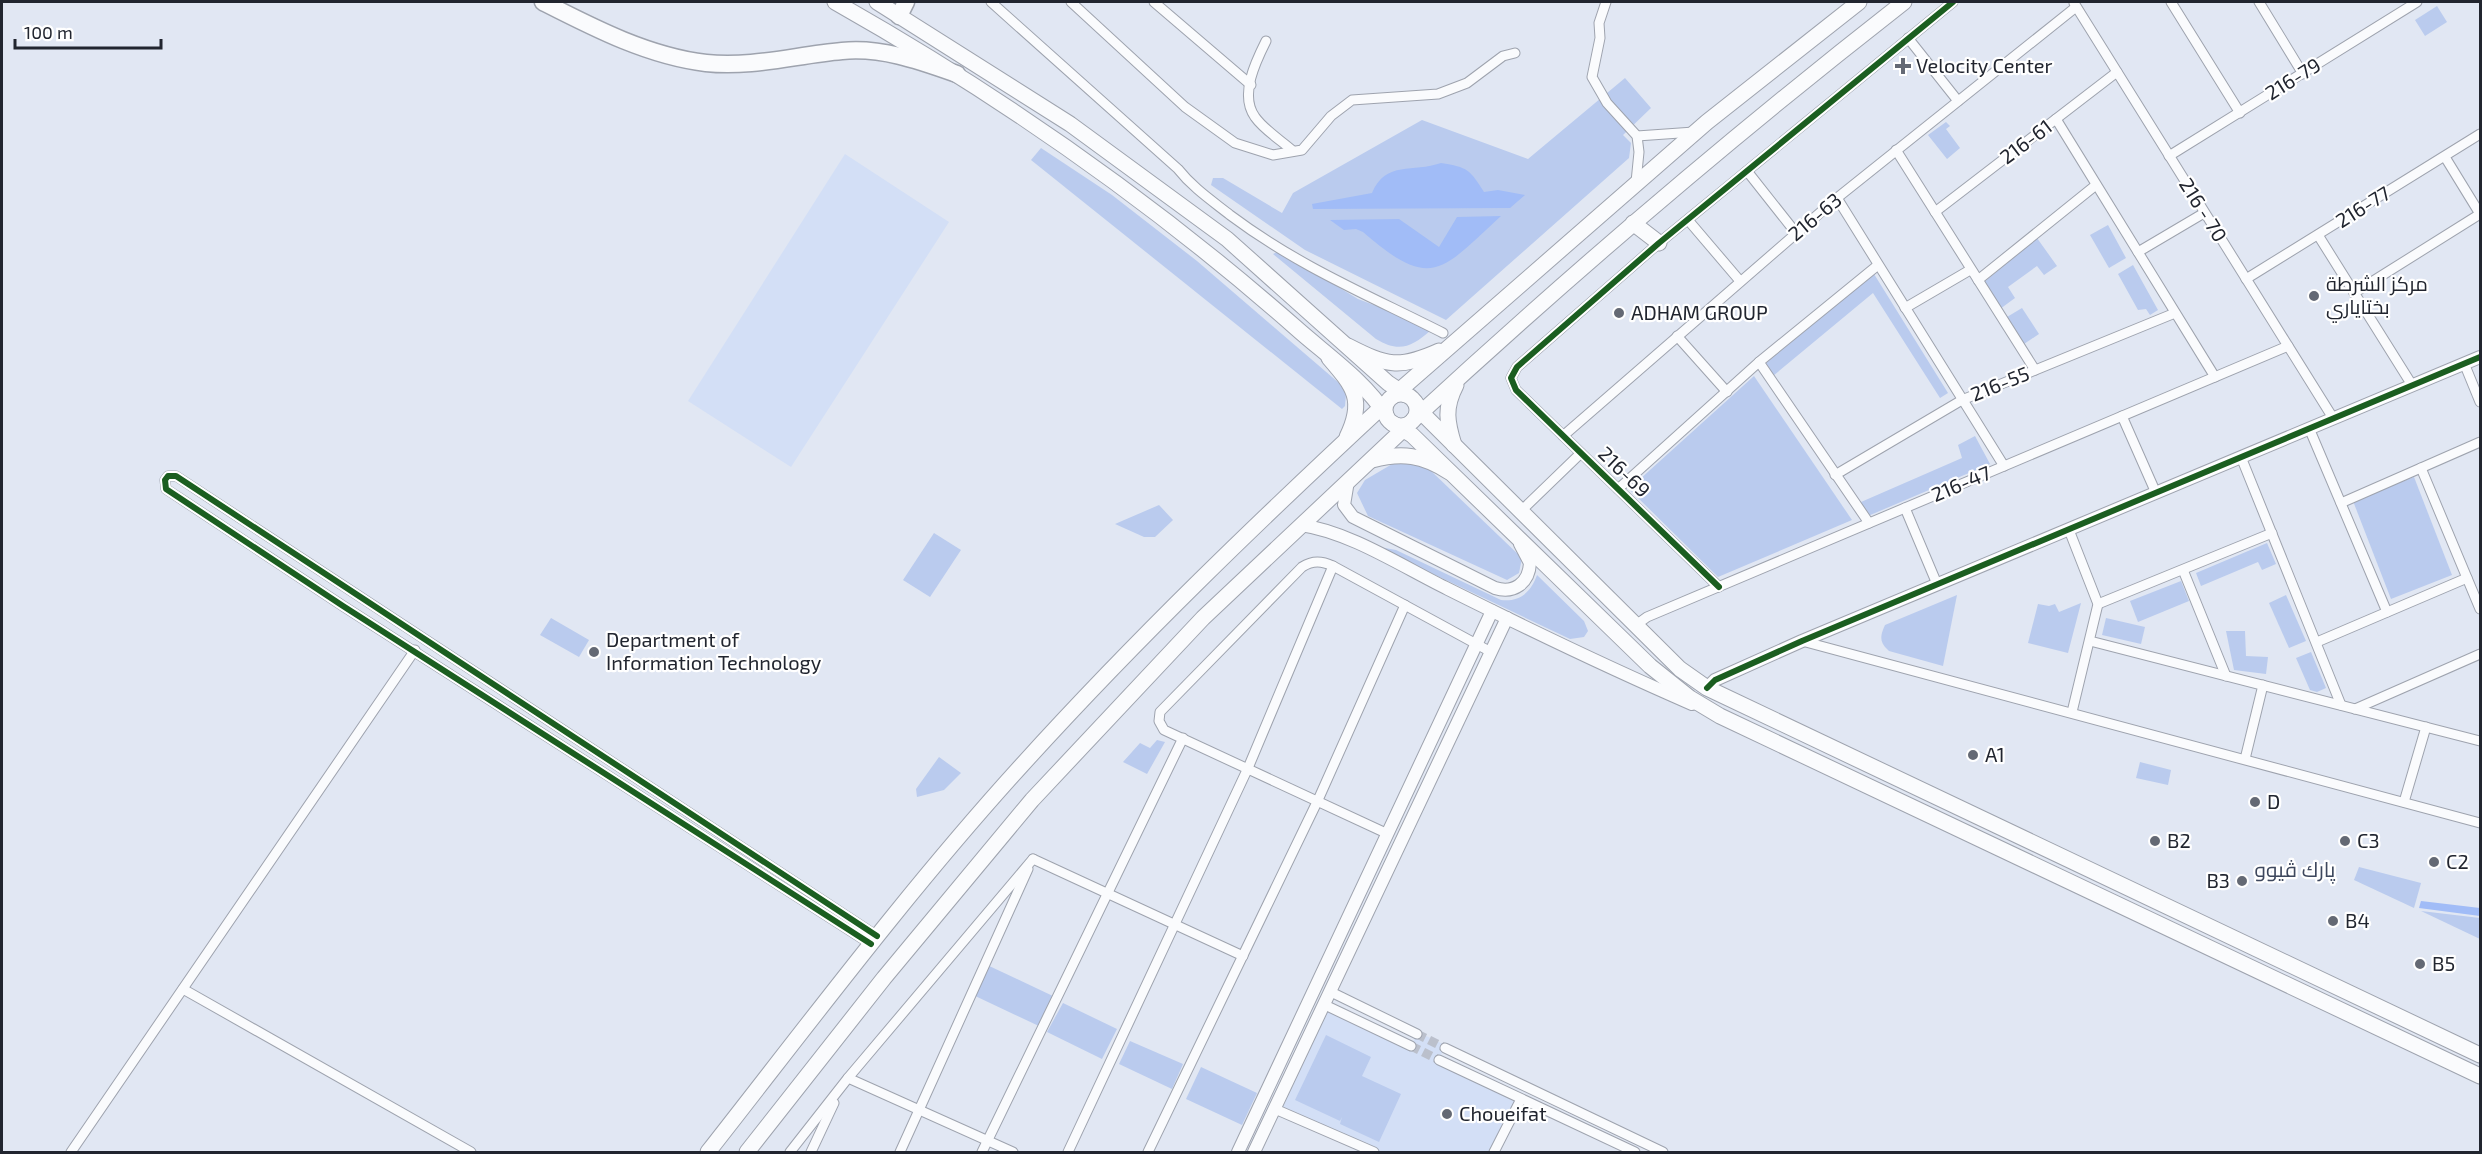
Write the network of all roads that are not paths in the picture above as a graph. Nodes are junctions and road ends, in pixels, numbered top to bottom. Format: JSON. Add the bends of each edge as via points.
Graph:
{"nodes":[{"id":1,"x":543,"y":2,"type":"edge"},
{"id":2,"x":835,"y":2,"type":"edge"},
{"id":3,"x":877,"y":2,"type":"edge"},
{"id":4,"x":991,"y":2,"type":"edge"},
{"id":5,"x":1071,"y":2,"type":"edge"},
{"id":6,"x":1154,"y":2,"type":"edge"},
{"id":7,"x":1606,"y":2,"type":"edge"},
{"id":8,"x":1859,"y":2,"type":"edge"},
{"id":9,"x":1904,"y":2,"type":"edge"},
{"id":10,"x":1953,"y":2,"type":"edge"},
{"id":11,"x":2171,"y":2,"type":"edge"},
{"id":12,"x":2417,"y":2,"type":"edge"},
{"id":13,"x":2264,"y":3,"type":"edge"},
{"id":14,"x":2074,"y":4,"type":"edge"},
{"id":15,"x":902,"y":9,"type":"edge"},
{"id":16,"x":889,"y":32,"type":"junction"},
{"id":17,"x":1908,"y":38,"type":"junction"},
{"id":18,"x":1266,"y":41,"type":"dead end"},
{"id":19,"x":1515,"y":53,"type":"dead end"},
{"id":20,"x":2116,"y":72,"type":"junction"},
{"id":21,"x":957,"y":74,"type":"junction"},
{"id":22,"x":2303,"y":74,"type":"junction"},
{"id":23,"x":1251,"y":85,"type":"junction"},
{"id":24,"x":1958,"y":102,"type":"junction"},
{"id":25,"x":2241,"y":113,"type":"junction"},
{"id":26,"x":2056,"y":119,"type":"junction"},
{"id":27,"x":1696,"y":132,"type":"junction"},
{"id":28,"x":2481,"y":134,"type":"edge"},
{"id":29,"x":1637,"y":136,"type":"junction"},
{"id":30,"x":1896,"y":150,"type":"junction"},
{"id":31,"x":1293,"y":151,"type":"junction"},
{"id":32,"x":2169,"y":156,"type":"junction"},
{"id":33,"x":2445,"y":157,"type":"junction"},
{"id":34,"x":1747,"y":171,"type":"junction"},
{"id":35,"x":1636,"y":184,"type":"junction"},
{"id":36,"x":2096,"y":185,"type":"junction"},
{"id":37,"x":1837,"y":198,"type":"junction"},
{"id":38,"x":1935,"y":212,"type":"junction"},
{"id":39,"x":2205,"y":213,"type":"junction"},
{"id":40,"x":2481,"y":214,"type":"edge"},
{"id":41,"x":1688,"y":220,"type":"junction"},
{"id":42,"x":1633,"y":224,"type":"junction"},
{"id":43,"x":1796,"y":233,"type":"junction"},
{"id":44,"x":2318,"y":235,"type":"junction"},
{"id":45,"x":1659,"y":243,"type":"junction"},
{"id":46,"x":2138,"y":252,"type":"junction"},
{"id":47,"x":1878,"y":265,"type":"junction"},
{"id":48,"x":1970,"y":270,"type":"junction"},
{"id":49,"x":2246,"y":279,"type":"junction"},
{"id":50,"x":1977,"y":280,"type":"junction"},
{"id":51,"x":1740,"y":281,"type":"junction"},
{"id":52,"x":2354,"y":293,"type":"junction"},
{"id":53,"x":1905,"y":308,"type":"junction"},
{"id":54,"x":2175,"y":313,"type":"junction"},
{"id":55,"x":1443,"y":333,"type":"dead end"},
{"id":56,"x":1677,"y":336,"type":"junction"},
{"id":57,"x":1456,"y":343,"type":"junction"},
{"id":58,"x":1348,"y":346,"type":"junction"},
{"id":59,"x":2288,"y":346,"type":"junction"},
{"id":60,"x":2481,"y":357,"type":"edge"},
{"id":61,"x":1329,"y":358,"type":"junction"},
{"id":62,"x":1759,"y":362,"type":"junction"},
{"id":63,"x":2464,"y":363,"type":"junction"},
{"id":64,"x":2034,"y":370,"type":"junction"},
{"id":65,"x":1464,"y":373,"type":"junction"},
{"id":66,"x":2215,"y":377,"type":"junction"},
{"id":67,"x":2412,"y":386,"type":"junction"},
{"id":68,"x":1727,"y":392,"type":"junction"},
{"id":69,"x":1962,"y":400,"type":"junction"},
{"id":70,"x":2481,"y":402,"type":"edge"},
{"id":71,"x":1400,"y":410,"type":"junction"},
{"id":72,"x":2122,"y":416,"type":"junction"},
{"id":73,"x":2333,"y":418,"type":"junction"},
{"id":74,"x":2309,"y":428,"type":"junction"},
{"id":75,"x":1563,"y":436,"type":"junction"},
{"id":76,"x":1450,"y":441,"type":"junction"},
{"id":77,"x":2481,"y":442,"type":"edge"},
{"id":78,"x":1342,"y":445,"type":"junction"},
{"id":79,"x":1430,"y":453,"type":"junction"},
{"id":80,"x":1581,"y":453,"type":"junction"},
{"id":81,"x":2241,"y":457,"type":"junction"},
{"id":82,"x":1369,"y":461,"type":"junction"},
{"id":83,"x":2004,"y":466,"type":"junction"},
{"id":84,"x":2421,"y":468,"type":"junction"},
{"id":85,"x":1449,"y":472,"type":"junction"},
{"id":86,"x":1835,"y":475,"type":"junction"},
{"id":87,"x":1348,"y":481,"type":"junction"},
{"id":88,"x":1618,"y":489,"type":"junction"},
{"id":89,"x":2156,"y":493,"type":"junction"},
{"id":90,"x":2341,"y":503,"type":"junction"},
{"id":91,"x":1905,"y":508,"type":"junction"},
{"id":92,"x":1521,"y":511,"type":"junction"},
{"id":93,"x":1869,"y":523,"type":"junction"},
{"id":94,"x":1301,"y":525,"type":"junction"},
{"id":95,"x":2069,"y":530,"type":"junction"},
{"id":96,"x":2272,"y":533,"type":"junction"},
{"id":97,"x":1515,"y":537,"type":"junction"},
{"id":98,"x":1397,"y":541,"type":"junction"},
{"id":99,"x":1370,"y":550,"type":"junction"},
{"id":100,"x":1334,"y":566,"type":"junction"},
{"id":101,"x":2183,"y":570,"type":"junction"},
{"id":102,"x":2468,"y":578,"type":"junction"},
{"id":103,"x":1937,"y":584,"type":"junction"},
{"id":104,"x":1719,"y":587,"type":"junction"},
{"id":105,"x":2098,"y":604,"type":"junction"},
{"id":106,"x":1405,"y":605,"type":"junction"},
{"id":107,"x":2481,"y":609,"type":"edge"},
{"id":108,"x":1492,"y":611,"type":"junction"},
{"id":109,"x":2387,"y":612,"type":"junction"},
{"id":110,"x":1507,"y":618,"type":"junction"},
{"id":111,"x":1636,"y":626,"type":"junction"},
{"id":112,"x":1802,"y":641,"type":"junction"},
{"id":113,"x":2090,"y":641,"type":"junction"},
{"id":114,"x":2317,"y":642,"type":"junction"},
{"id":115,"x":1476,"y":644,"type":"junction"},
{"id":116,"x":415,"y":650,"type":"junction"},
{"id":117,"x":1491,"y":652,"type":"junction"},
{"id":118,"x":2481,"y":654,"type":"edge"},
{"id":119,"x":2226,"y":676,"type":"junction"},
{"id":120,"x":2263,"y":685,"type":"junction"},
{"id":121,"x":1707,"y":688,"type":"junction"},
{"id":122,"x":2341,"y":705,"type":"junction"},
{"id":123,"x":2355,"y":709,"type":"junction"},
{"id":124,"x":2072,"y":712,"type":"junction"},
{"id":125,"x":1720,"y":716,"type":"junction"},
{"id":126,"x":2426,"y":727,"type":"junction"},
{"id":127,"x":1183,"y":738,"type":"junction"},
{"id":128,"x":2479,"y":739,"type":"edge"},
{"id":129,"x":2246,"y":759,"type":"junction"},
{"id":130,"x":1248,"y":768,"type":"junction"},
{"id":131,"x":1318,"y":800,"type":"junction"},
{"id":132,"x":2404,"y":802,"type":"junction"},
{"id":133,"x":2481,"y":822,"type":"edge"},
{"id":134,"x":1388,"y":834,"type":"junction"},
{"id":135,"x":2040,"y":845,"type":"junction"},
{"id":136,"x":1033,"y":859,"type":"junction"},
{"id":137,"x":2030,"y":862,"type":"junction"},
{"id":138,"x":2097,"y":872,"type":"junction"},
{"id":139,"x":2089,"y":891,"type":"junction"},
{"id":140,"x":1107,"y":893,"type":"junction"},
{"id":141,"x":1175,"y":925,"type":"junction"},
{"id":142,"x":874,"y":940,"type":"junction"},
{"id":143,"x":1243,"y":956,"type":"junction"},
{"id":144,"x":1329,"y":961,"type":"junction"},
{"id":145,"x":1342,"y":968,"type":"junction"},
{"id":146,"x":183,"y":989,"type":"junction"},
{"id":147,"x":1331,"y":992,"type":"junction"},
{"id":148,"x":1325,"y":1005,"type":"junction"},
{"id":149,"x":1417,"y":1034,"type":"tunnel mouth"},
{"id":150,"x":1293,"y":1037,"type":"junction"},
{"id":151,"x":1306,"y":1044,"type":"junction"},
{"id":152,"x":1411,"y":1046,"type":"tunnel mouth"},
{"id":153,"x":1445,"y":1047,"type":"tunnel mouth"},
{"id":154,"x":2481,"y":1055,"type":"edge"},
{"id":155,"x":1439,"y":1060,"type":"tunnel mouth"},
{"id":156,"x":2481,"y":1076,"type":"edge"},
{"id":157,"x":848,"y":1078,"type":"junction"},
{"id":158,"x":841,"y":1087,"type":"junction"},
{"id":159,"x":1521,"y":1099,"type":"junction"},
{"id":160,"x":1275,"y":1109,"type":"junction"},
{"id":161,"x":920,"y":1111,"type":"junction"},
{"id":162,"x":987,"y":1141,"type":"junction"},
{"id":163,"x":1641,"y":1142,"type":"junction"},
{"id":164,"x":71,"y":1152,"type":"edge"},
{"id":165,"x":471,"y":1152,"type":"edge"},
{"id":166,"x":708,"y":1152,"type":"edge"},
{"id":167,"x":747,"y":1152,"type":"edge"},
{"id":168,"x":790,"y":1152,"type":"edge"},
{"id":169,"x":811,"y":1152,"type":"edge"},
{"id":170,"x":900,"y":1152,"type":"edge"},
{"id":171,"x":982,"y":1152,"type":"edge"},
{"id":172,"x":1013,"y":1152,"type":"edge"},
{"id":173,"x":1068,"y":1152,"type":"edge"},
{"id":174,"x":1148,"y":1152,"type":"edge"},
{"id":175,"x":1238,"y":1152,"type":"edge"},
{"id":176,"x":1254,"y":1152,"type":"edge"},
{"id":177,"x":1374,"y":1152,"type":"edge"},
{"id":178,"x":1494,"y":1152,"type":"edge"},
{"id":179,"x":1636,"y":1152,"type":"edge"},
{"id":180,"x":1663,"y":1152,"type":"edge"}],
"edges":[{"from":1,"to":21,"type":"highway","via":[[613,36],[662,54],[706,63],[763,63],[843,50],[884,51]]},
{"from":2,"to":16,"type":"main road"},
{"from":3,"to":15,"type":"main road"},
{"from":4,"to":55,"type":"street","via":[[1178,169],[1191,186],[1261,238],[1336,282]]},
{"from":5,"to":31,"type":"street","via":[[1185,107],[1235,143],[1273,155]]},
{"from":6,"to":23,"type":"street"},
{"from":7,"to":29,"type":"street","via":[[1599,23],[1592,77],[1607,103]]},
{"from":8,"to":27,"type":"main road"},
{"from":9,"to":42,"type":"main road"},
{"from":10,"to":17,"type":"street"},
{"from":11,"to":25,"type":"street"},
{"from":12,"to":22,"type":"street","name":"216-79"},
{"from":13,"to":22,"type":"street"},
{"from":14,"to":20,"type":"street","name":"216 - 70"},
{"from":14,"to":24,"type":"street","name":"216-63"},
{"from":15,"to":16,"type":"main road"},
{"from":15,"to":58,"type":"main road","via":[[1070,124],[1227,239]]},
{"from":16,"to":21,"type":"main road"},
{"from":17,"to":24,"type":"street"},
{"from":17,"to":34,"type":"street"},
{"from":18,"to":23,"type":"street","via":[[1251,72]]},
{"from":19,"to":31,"type":"street","via":[[1503,56],[1467,83],[1438,94],[1352,100],[1331,116],[1302,150]]},
{"from":20,"to":26,"type":"street","name":"216-61"},
{"from":20,"to":32,"type":"street","name":"216 - 70"},
{"from":21,"to":61,"type":"main road","via":[[1178,230]]},
{"from":22,"to":25,"type":"street","name":"216-79"},
{"from":23,"to":31,"type":"street","via":[[1254,116]]},
{"from":24,"to":30,"type":"street","name":"216-63"},
{"from":25,"to":32,"type":"street","name":"216-79"},
{"from":26,"to":36,"type":"street"},
{"from":26,"to":38,"type":"street","name":"216-61"},
{"from":27,"to":29,"type":"street"},
{"from":27,"to":35,"type":"main road"},
{"from":28,"to":33,"type":"street","name":"216-77"},
{"from":29,"to":35,"type":"street"},
{"from":30,"to":37,"type":"street","name":"216-63"},
{"from":30,"to":38,"type":"street"},
{"from":32,"to":39,"type":"street","name":"216 - 70"},
{"from":33,"to":40,"type":"street"},
{"from":33,"to":44,"type":"street","name":"216-77"},
{"from":34,"to":41,"type":"street"},
{"from":34,"to":43,"type":"street"},
{"from":35,"to":57,"type":"main road"},
{"from":36,"to":46,"type":"street"},
{"from":36,"to":50,"type":"street"},
{"from":37,"to":43,"type":"street","name":"216-63"},
{"from":37,"to":47,"type":"street"},
{"from":38,"to":48,"type":"street"},
{"from":39,"to":46,"type":"street"},
{"from":39,"to":49,"type":"street","name":"216 - 70"},
{"from":40,"to":52,"type":"street"},
{"from":41,"to":45,"type":"street"},
{"from":41,"to":51,"type":"street"},
{"from":42,"to":45,"type":"main road"},
{"from":42,"to":65,"type":"main road"},
{"from":43,"to":51,"type":"street","name":"216-63"},
{"from":44,"to":49,"type":"street","name":"216-77"},
{"from":44,"to":52,"type":"street"},
{"from":45,"to":75,"type":"street","name":"216-69","via":[[1517,367],[1511,378],[1516,390]]},
{"from":46,"to":54,"type":"street"},
{"from":47,"to":53,"type":"street"},
{"from":47,"to":62,"type":"street"},
{"from":48,"to":50,"type":"street"},
{"from":48,"to":53,"type":"street"},
{"from":49,"to":59,"type":"street","name":"216 - 70"},
{"from":50,"to":64,"type":"street"},
{"from":51,"to":56,"type":"street","name":"216-63"},
{"from":52,"to":67,"type":"street"},
{"from":53,"to":69,"type":"street"},
{"from":54,"to":64,"type":"street","name":"216-55"},
{"from":54,"to":66,"type":"street"},
{"from":56,"to":68,"type":"street"},
{"from":56,"to":75,"type":"street","name":"216-63"},
{"from":57,"to":58,"type":"main road","via":[[1415,362],[1398,365],[1373,359]]},
{"from":57,"to":71,"type":"main road"},
{"from":58,"to":71,"type":"main road"},
{"from":59,"to":66,"type":"street","name":"216-47"},
{"from":59,"to":73,"type":"street","name":"216 - 70"},
{"from":60,"to":63,"type":"street"},
{"from":61,"to":71,"type":"main road"},
{"from":61,"to":78,"type":"main road","via":[[1350,381],[1356,398],[1353,424]]},
{"from":62,"to":68,"type":"street"},
{"from":62,"to":86,"type":"street"},
{"from":63,"to":67,"type":"street"},
{"from":63,"to":70,"type":"street"},
{"from":64,"to":69,"type":"street","name":"216-55"},
{"from":65,"to":71,"type":"main road"},
{"from":65,"to":76,"type":"main road","via":[[1446,410]]},
{"from":66,"to":72,"type":"street","name":"216-47"},
{"from":67,"to":73,"type":"street"},
{"from":68,"to":88,"type":"street"},
{"from":69,"to":83,"type":"street"},
{"from":69,"to":86,"type":"street","name":"216-55"},
{"from":71,"to":76,"type":"main road"},
{"from":71,"to":78,"type":"main road"},
{"from":71,"to":79,"type":"main road"},
{"from":71,"to":82,"type":"main road"},
{"from":72,"to":83,"type":"street","name":"216-47"},
{"from":72,"to":89,"type":"street"},
{"from":73,"to":74,"type":"street"},
{"from":74,"to":81,"type":"street"},
{"from":74,"to":90,"type":"street"},
{"from":75,"to":80,"type":"street","name":"216-69"},
{"from":76,"to":79,"type":"main road","via":[[1433,441]]},
{"from":76,"to":92,"type":"main road"},
{"from":77,"to":84,"type":"street"},
{"from":78,"to":142,"type":"main road","via":[[1174,604],[1021,766]]},
{"from":79,"to":85,"type":"main road"},
{"from":80,"to":88,"type":"street","name":"216-69"},
{"from":80,"to":92,"type":"street"},
{"from":81,"to":89,"type":"street"},
{"from":81,"to":96,"type":"street"},
{"from":82,"to":85,"type":"main road","via":[[1390,455],[1415,456]]},
{"from":82,"to":87,"type":"main road"},
{"from":83,"to":91,"type":"street","name":"216-47"},
{"from":84,"to":90,"type":"street"},
{"from":84,"to":102,"type":"street"},
{"from":85,"to":97,"type":"main road"},
{"from":86,"to":93,"type":"street"},
{"from":87,"to":94,"type":"main road"},
{"from":87,"to":98,"type":"street","via":[[1344,501],[1349,514]]},
{"from":88,"to":104,"type":"street","name":"216-69"},
{"from":89,"to":95,"type":"street"},
{"from":90,"to":109,"type":"street"},
{"from":91,"to":93,"type":"street","name":"216-47"},
{"from":91,"to":103,"type":"street"},
{"from":92,"to":111,"type":"main road"},
{"from":93,"to":104,"type":"street","name":"216-47"},
{"from":94,"to":99,"type":"street","via":[[1327,530]]},
{"from":94,"to":167,"type":"main road","via":[[1203,618],[1032,800],[884,978]]},
{"from":95,"to":103,"type":"street"},
{"from":95,"to":105,"type":"street"},
{"from":96,"to":101,"type":"street"},
{"from":96,"to":114,"type":"street"},
{"from":97,"to":98,"type":"street","via":[[1530,568],[1523,583],[1508,590],[1495,588]]},
{"from":97,"to":125,"type":"main road","via":[[1650,666]]},
{"from":98,"to":99,"type":"street","via":[[1373,537],[1368,544]]},
{"from":99,"to":108,"type":"street"},
{"from":100,"to":106,"type":"street"},
{"from":100,"to":127,"type":"street","via":[[1318,561],[1302,567],[1163,708],[1159,716],[1161,726]]},
{"from":100,"to":130,"type":"street"},
{"from":101,"to":105,"type":"street"},
{"from":101,"to":119,"type":"street"},
{"from":102,"to":107,"type":"street"},
{"from":102,"to":109,"type":"street"},
{"from":103,"to":112,"type":"street"},
{"from":104,"to":111,"type":"street","name":"216-47","via":[[1647,617]]},
{"from":105,"to":113,"type":"street"},
{"from":106,"to":115,"type":"street"},
{"from":106,"to":131,"type":"street"},
{"from":108,"to":110,"type":"street"},
{"from":108,"to":115,"type":"street"},
{"from":109,"to":114,"type":"street"},
{"from":110,"to":117,"type":"street"},
{"from":110,"to":125,"type":"street"},
{"from":111,"to":121,"type":"main road","via":[[1680,669]]},
{"from":112,"to":121,"type":"street","via":[[1715,680]]},
{"from":112,"to":124,"type":"street"},
{"from":113,"to":119,"type":"street"},
{"from":113,"to":124,"type":"street"},
{"from":114,"to":122,"type":"street"},
{"from":115,"to":117,"type":"street"},
{"from":115,"to":134,"type":"street"},
{"from":116,"to":142,"type":"street"},
{"from":116,"to":142,"type":"street","via":[[166,489],[165,480],[176,476]]},
{"from":116,"to":146,"type":"street"},
{"from":117,"to":145,"type":"street"},
{"from":118,"to":123,"type":"street"},
{"from":119,"to":120,"type":"street"},
{"from":120,"to":122,"type":"street"},
{"from":120,"to":129,"type":"street"},
{"from":121,"to":135,"type":"main road"},
{"from":122,"to":123,"type":"street"},
{"from":123,"to":126,"type":"street"},
{"from":124,"to":129,"type":"street"},
{"from":125,"to":137,"type":"main road"},
{"from":126,"to":128,"type":"street"},
{"from":126,"to":132,"type":"street"},
{"from":127,"to":130,"type":"street"},
{"from":127,"to":140,"type":"street"},
{"from":129,"to":132,"type":"street"},
{"from":130,"to":131,"type":"street"},
{"from":130,"to":141,"type":"street"},
{"from":131,"to":134,"type":"street"},
{"from":131,"to":143,"type":"street"},
{"from":132,"to":133,"type":"street"},
{"from":134,"to":144,"type":"street"},
{"from":135,"to":137,"type":"main road","via":[[2045,850],[2045,860],[2040,864]]},
{"from":135,"to":138,"type":"main road"},
{"from":136,"to":140,"type":"street"},
{"from":136,"to":157,"type":"street"},
{"from":136,"to":161,"type":"street"},
{"from":137,"to":139,"type":"main road"},
{"from":138,"to":139,"type":"main road","via":[[2083,877]]},
{"from":138,"to":154,"type":"main road"},
{"from":139,"to":156,"type":"main road"},
{"from":140,"to":141,"type":"street"},
{"from":140,"to":162,"type":"street"},
{"from":141,"to":143,"type":"street"},
{"from":141,"to":173,"type":"street"},
{"from":142,"to":166,"type":"main road"},
{"from":143,"to":174,"type":"street"},
{"from":144,"to":145,"type":"street"},
{"from":144,"to":150,"type":"street"},
{"from":145,"to":147,"type":"street"},
{"from":146,"to":164,"type":"street"},
{"from":146,"to":165,"type":"street"},
{"from":147,"to":148,"type":"street"},
{"from":147,"to":149,"type":"street"},
{"from":148,"to":151,"type":"street"},
{"from":148,"to":152,"type":"street"},
{"from":150,"to":151,"type":"street"},
{"from":150,"to":175,"type":"street"},
{"from":151,"to":160,"type":"street"},
{"from":153,"to":163,"type":"street"},
{"from":155,"to":159,"type":"street"},
{"from":157,"to":158,"type":"street"},
{"from":157,"to":161,"type":"street"},
{"from":158,"to":168,"type":"street"},
{"from":158,"to":169,"type":"street"},
{"from":159,"to":178,"type":"street"},
{"from":159,"to":179,"type":"street"},
{"from":160,"to":176,"type":"street"},
{"from":160,"to":177,"type":"street"},
{"from":161,"to":162,"type":"street"},
{"from":161,"to":170,"type":"street"},
{"from":162,"to":171,"type":"street"},
{"from":162,"to":172,"type":"street"},
{"from":163,"to":179,"type":"street"},
{"from":163,"to":180,"type":"street"}]}
